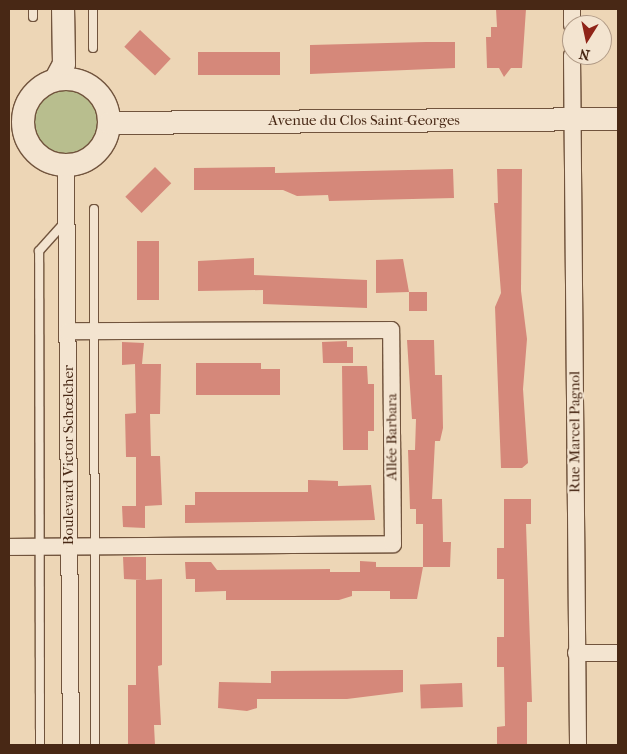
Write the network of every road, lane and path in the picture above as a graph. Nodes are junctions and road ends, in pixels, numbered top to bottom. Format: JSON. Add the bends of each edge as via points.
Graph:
{"nodes":[{"id":1,"x":64,"y":9,"type":"edge"},
{"id":2,"x":93,"y":9,"type":"edge"},
{"id":3,"x":92,"y":48,"type":"dead end"},
{"id":4,"x":572,"y":65,"type":"edge"},
{"id":5,"x":56,"y":79,"type":"junction"},
{"id":6,"x":618,"y":119,"type":"edge"},
{"id":7,"x":573,"y":120,"type":"junction"},
{"id":8,"x":15,"y":122,"type":"edge"},
{"id":9,"x":110,"y":123,"type":"junction"},
{"id":10,"x":66,"y":165,"type":"junction"},
{"id":11,"x":94,"y":209,"type":"dead end"},
{"id":12,"x":66,"y":220,"type":"junction"},
{"id":13,"x":68,"y":331,"type":"junction"},
{"id":14,"x":95,"y":331,"type":"junction"},
{"id":15,"x":9,"y":546,"type":"edge"},
{"id":16,"x":40,"y":546,"type":"junction"},
{"id":17,"x":70,"y":546,"type":"junction"},
{"id":18,"x":95,"y":546,"type":"junction"},
{"id":19,"x":576,"y":653,"type":"junction"},
{"id":20,"x":618,"y":653,"type":"edge"},
{"id":21,"x":40,"y":745,"type":"edge"},
{"id":22,"x":71,"y":745,"type":"edge"},
{"id":23,"x":95,"y":745,"type":"edge"},
{"id":24,"x":578,"y":745,"type":"edge"}],
"edges":[{"from":1,"to":5,"type":"street","via":[[64,64]]},
{"from":2,"to":3,"type":"lane"},
{"from":4,"to":7,"type":"street","name":"Rue Marcel Pagnol"},
{"from":5,"to":8,"type":"street","via":[[36,90]]},
{"from":5,"to":9,"type":"street","via":[[69,78],[94,88],[108,110]]},
{"from":6,"to":7,"type":"street","name":"Avenue du Clos Saint-Georges"},
{"from":7,"to":9,"type":"street","name":"Avenue du Clos Saint-Georges"},
{"from":7,"to":19,"type":"street","name":"Rue Marcel Pagnol"},
{"from":8,"to":10,"type":"street","via":[[40,157]]},
{"from":9,"to":10,"type":"street","via":[[107,136],[91,157]]},
{"from":10,"to":12,"type":"street","name":"Boulevard Victor Schœlcher"},
{"from":11,"to":14,"type":"lane"},
{"from":12,"to":13,"type":"street","name":"Boulevard Victor Schœlcher"},
{"from":12,"to":16,"type":"lane","via":[[39,251]]},
{"from":13,"to":14,"type":"street","name":"Allée Barbara"},
{"from":13,"to":17,"type":"street","name":"Boulevard Victor Schœlcher"},
{"from":14,"to":18,"type":"lane"},
{"from":14,"to":18,"type":"street","name":"Allée Barbara","via":[[391,330],[393,536],[393,544]]},
{"from":15,"to":16,"type":"street","name":"Allée Barbara"},
{"from":16,"to":17,"type":"street","name":"Allée Barbara"},
{"from":16,"to":21,"type":"lane"},
{"from":17,"to":18,"type":"street","name":"Allée Barbara"},
{"from":17,"to":22,"type":"street","name":"Boulevard Victor Schœlcher"},
{"from":18,"to":23,"type":"lane"},
{"from":19,"to":20,"type":"street"},
{"from":19,"to":24,"type":"street","name":"Rue Marcel Pagnol"}]}
